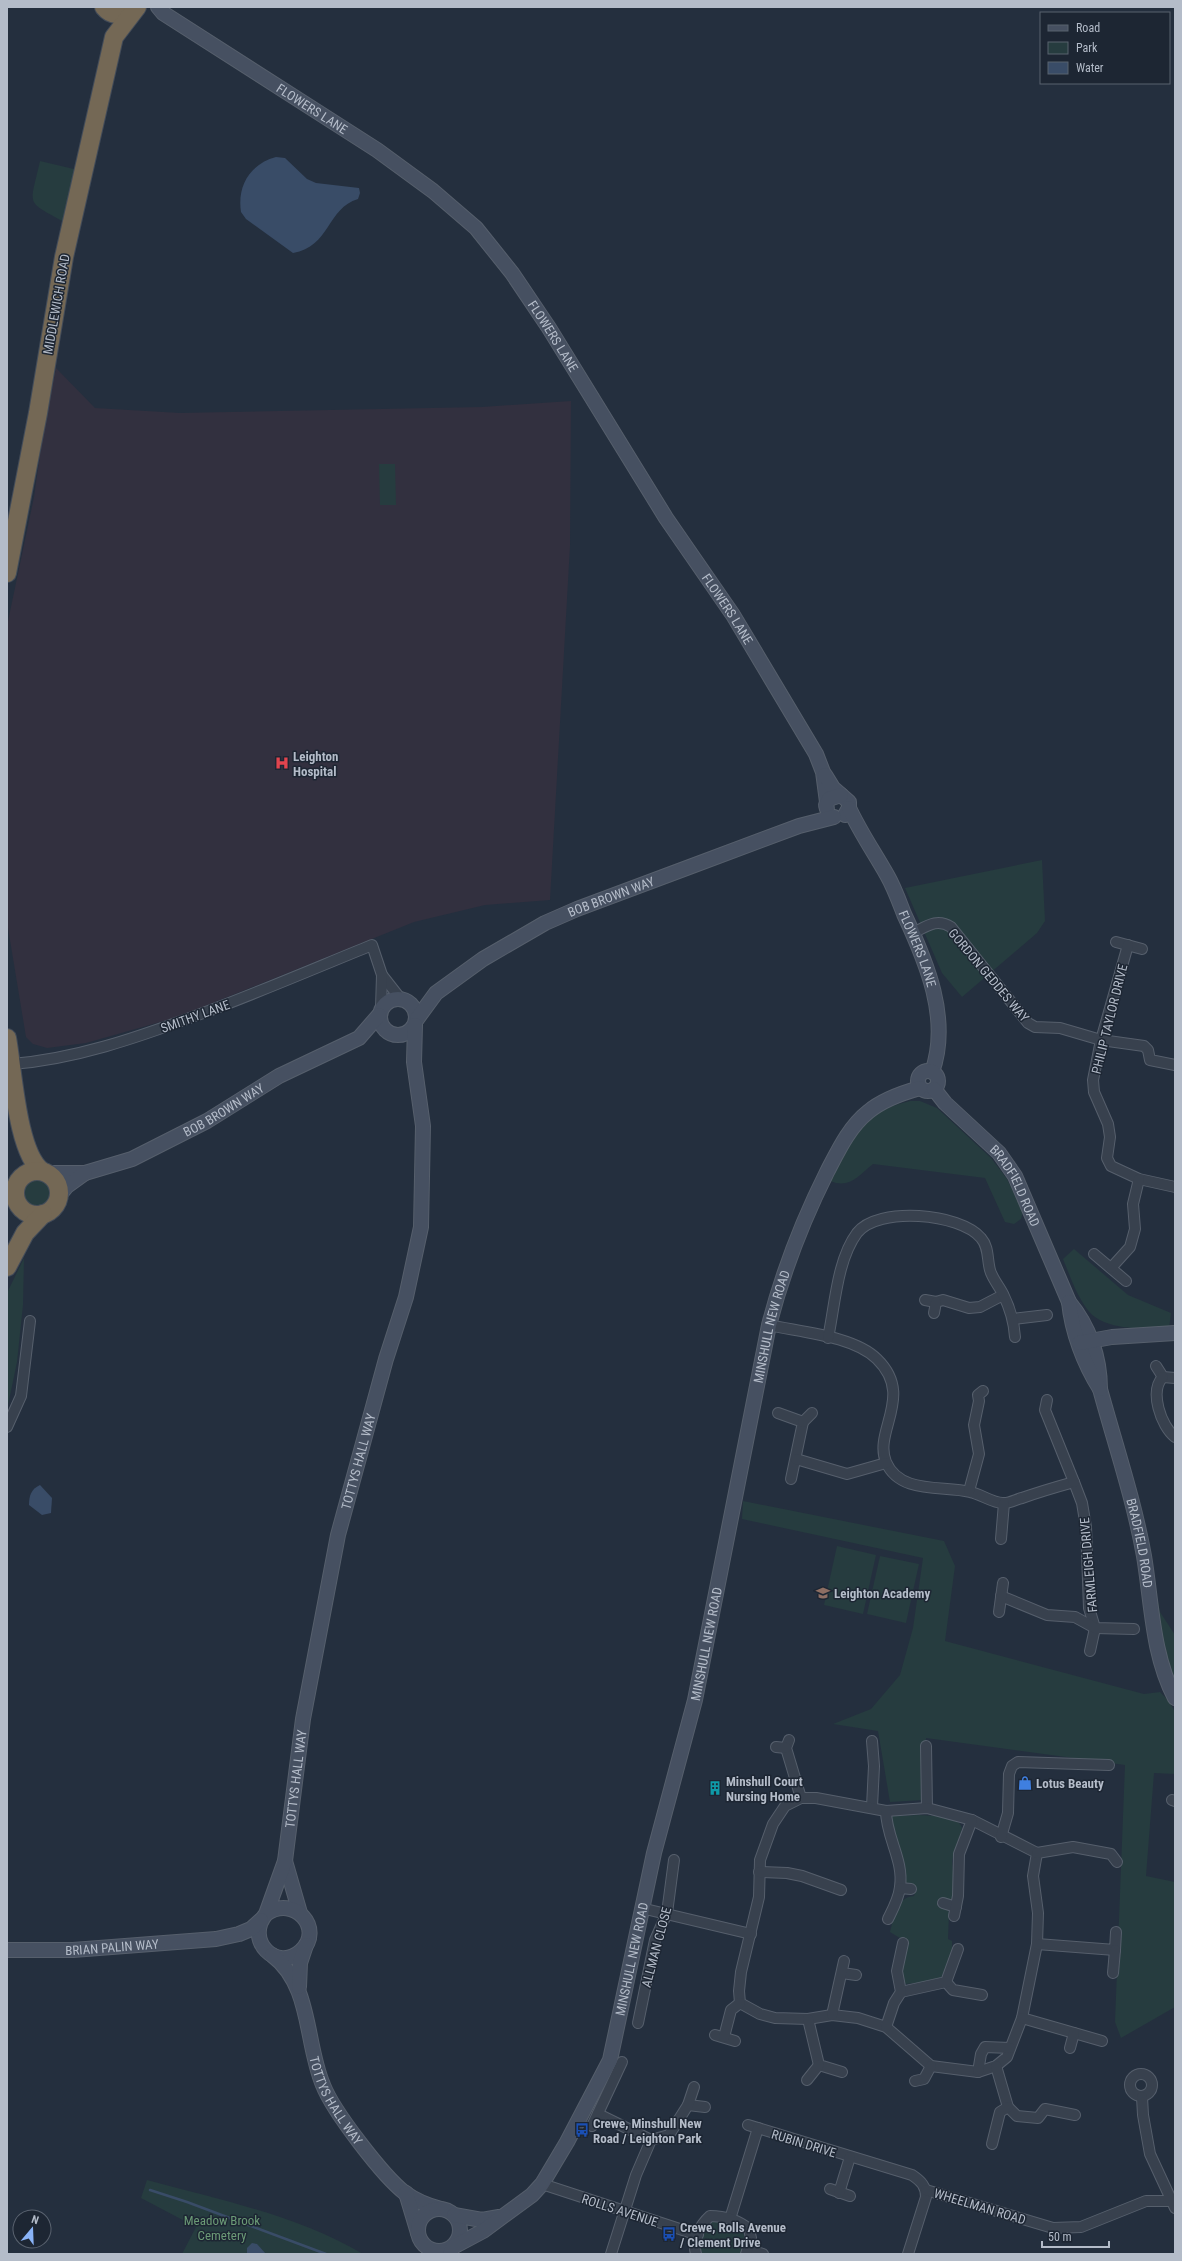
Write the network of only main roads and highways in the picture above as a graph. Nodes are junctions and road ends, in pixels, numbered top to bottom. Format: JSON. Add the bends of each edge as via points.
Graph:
{"nodes":[{"id":1,"x":105,"y":9,"type":"edge"},
{"id":2,"x":134,"y":10,"type":"edge"},
{"id":3,"x":114,"y":37,"type":"junction"},
{"id":4,"x":7,"y":573,"type":"edge"},
{"id":5,"x":7,"y":1038,"type":"edge"},
{"id":6,"x":22,"y":1133,"type":"junction"},
{"id":7,"x":44,"y":1172,"type":"junction"},
{"id":8,"x":16,"y":1184,"type":"junction"},
{"id":9,"x":20,"y":1208,"type":"junction"},
{"id":10,"x":43,"y":1214,"type":"junction"},
{"id":11,"x":17,"y":1245,"type":"junction"},
{"id":12,"x":7,"y":1267,"type":"edge"}],
"edges":[{"from":1,"to":2,"type":"highway","via":[[119,16]]},
{"from":1,"to":3,"type":"highway","name":"MIDDLEWICH ROAD"},
{"from":2,"to":3,"type":"highway","name":"MIDDLEWICH ROAD"},
{"from":3,"to":4,"type":"highway","name":"MIDDLEWICH ROAD","via":[[64,257],[38,413]]},
{"from":5,"to":6,"type":"highway"},
{"from":6,"to":7,"type":"highway","via":[[31,1160]]},
{"from":6,"to":8,"type":"highway"},
{"from":7,"to":8,"type":"highway","via":[[28,1172]]},
{"from":7,"to":10,"type":"highway","via":[[56,1183],[58,1197],[53,1207]]},
{"from":8,"to":9,"type":"highway","via":[[15,1197]]},
{"from":9,"to":10,"type":"highway","via":[[30,1214]]},
{"from":9,"to":11,"type":"highway"},
{"from":10,"to":11,"type":"highway"},
{"from":11,"to":12,"type":"highway"}]}
